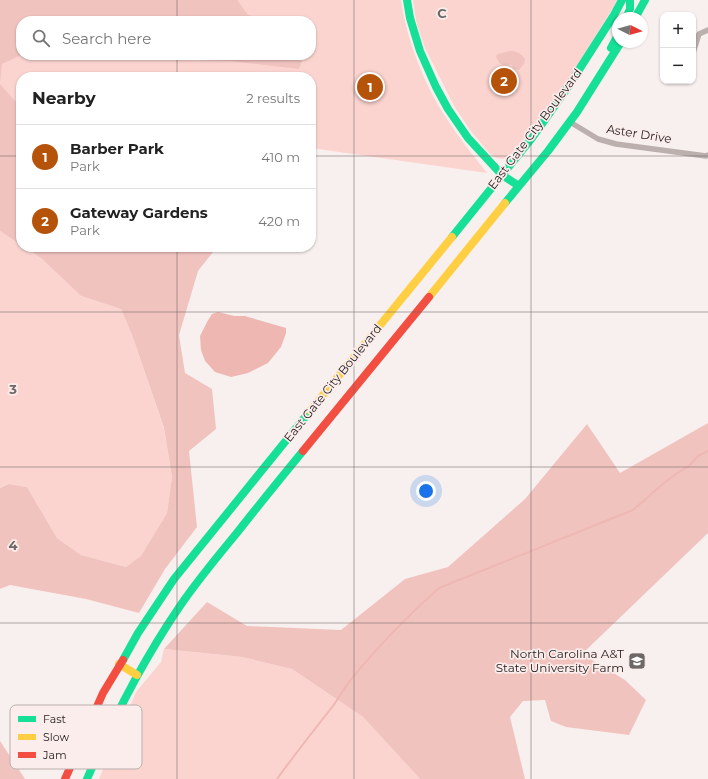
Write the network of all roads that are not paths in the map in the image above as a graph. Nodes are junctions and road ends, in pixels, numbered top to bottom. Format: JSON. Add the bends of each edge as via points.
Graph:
{"nodes":[{"id":1,"x":407,"y":0,"type":"edge"},
{"id":2,"x":622,"y":0,"type":"edge"},
{"id":3,"x":630,"y":0,"type":"edge"},
{"id":4,"x":645,"y":0,"type":"edge"},
{"id":5,"x":630,"y":12,"type":"edge"},
{"id":6,"x":638,"y":12,"type":"edge"},
{"id":7,"x":708,"y":30,"type":"edge"},
{"id":8,"x":612,"y":47,"type":"edge"},
{"id":9,"x":617,"y":48,"type":"edge"},
{"id":10,"x":695,"y":48,"type":"edge"},
{"id":11,"x":577,"y":112,"type":"junction"},
{"id":12,"x":570,"y":122,"type":"junction"},
{"id":13,"x":708,"y":155,"type":"edge"},
{"id":14,"x":502,"y":175,"type":"junction"},
{"id":15,"x":519,"y":186,"type":"junction"},
{"id":16,"x":119,"y":664,"type":"junction"},
{"id":17,"x":137,"y":675,"type":"junction"},
{"id":18,"x":98,"y":705,"type":"edge"},
{"id":19,"x":121,"y":705,"type":"edge"},
{"id":20,"x":70,"y":769,"type":"edge"},
{"id":21,"x":92,"y":769,"type":"edge"},
{"id":22,"x":66,"y":779,"type":"edge"},
{"id":23,"x":87,"y":779,"type":"edge"}],
"edges":[{"from":1,"to":14,"type":"main road","via":[[420,51],[436,87],[468,138]]},
{"from":2,"to":14,"type":"main road","name":"East Gate City Boulevard","via":[[566,90]]},
{"from":3,"to":5,"type":"main road"},
{"from":4,"to":6,"type":"main road"},
{"from":7,"to":10,"type":"street","via":[[699,34]]},
{"from":8,"to":11,"type":"main road","via":[[582,95]]},
{"from":9,"to":11,"type":"main road","name":"East Gate City Boulevard"},
{"from":11,"to":12,"type":"main road","name":"East Gate City Boulevard"},
{"from":12,"to":13,"type":"street","name":"Aster Drive","via":[[598,139],[616,144]]},
{"from":12,"to":15,"type":"main road","name":"East Gate City Boulevard"},
{"from":14,"to":15,"type":"main road"},
{"from":14,"to":16,"type":"main road","name":"East Gate City Boulevard","via":[[174,579]]},
{"from":15,"to":17,"type":"main road","name":"East Gate City Boulevard","via":[[211,564],[172,617]]},
{"from":16,"to":17,"type":"main road"},
{"from":16,"to":18,"type":"main road","name":"East Gate City Boulevard"},
{"from":17,"to":19,"type":"main road","name":"East Gate City Boulevard"},
{"from":20,"to":22,"type":"main road","name":"East Gate City Boulevard"},
{"from":21,"to":23,"type":"main road","name":"East Gate City Boulevard"}]}
